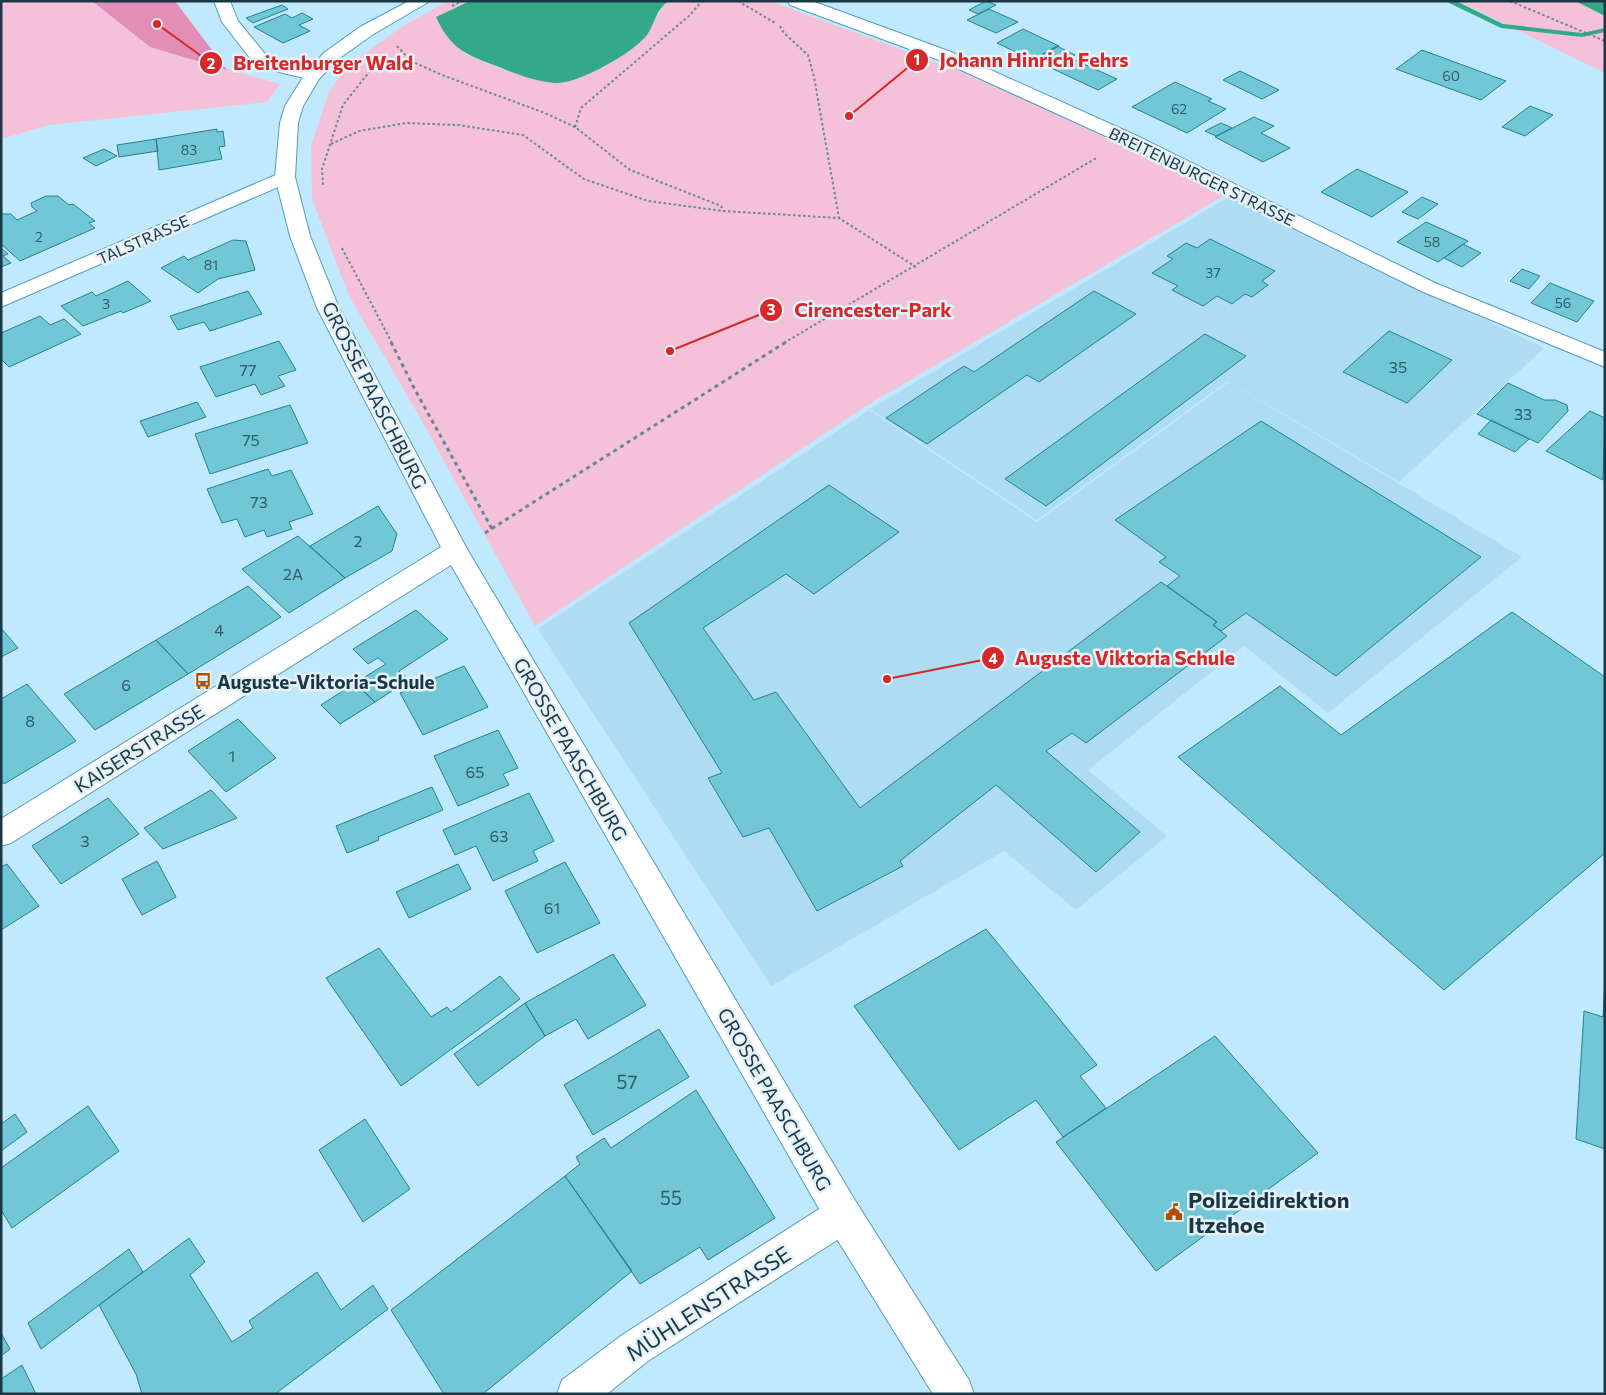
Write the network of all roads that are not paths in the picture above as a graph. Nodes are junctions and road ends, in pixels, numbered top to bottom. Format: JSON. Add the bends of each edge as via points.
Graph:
{"nodes":[{"id":1,"x":222,"y":1,"type":"edge"},
{"id":2,"x":422,"y":1,"type":"edge"},
{"id":3,"x":796,"y":1,"type":"edge"},
{"id":4,"x":313,"y":75,"type":"junction"},
{"id":5,"x":285,"y":177,"type":"junction"},
{"id":6,"x":1,"y":302,"type":"edge"},
{"id":7,"x":1605,"y":360,"type":"edge"},
{"id":8,"x":455,"y":550,"type":"junction"},
{"id":9,"x":1,"y":834,"type":"edge"},
{"id":10,"x":843,"y":1215,"type":"junction"},
{"id":11,"x":576,"y":1394,"type":"edge"},
{"id":12,"x":954,"y":1394,"type":"edge"}],
"edges":[{"from":1,"to":4,"type":"street","via":[[230,22],[263,63]]},
{"from":2,"to":4,"type":"street","name":"GROSSE PAASCHBURG","via":[[382,21],[344,46]]},
{"from":3,"to":7,"type":"street","name":"BREITENBURGER STRASSE","via":[[945,56],[1128,138],[1428,287]]},
{"from":4,"to":5,"type":"street","name":"GROSSE PAASCHBURG","via":[[294,106],[289,123]]},
{"from":5,"to":6,"type":"street","name":"TALSTRASSE"},
{"from":5,"to":8,"type":"street","name":"GROSSE PAASCHBURG","via":[[300,236],[328,308]]},
{"from":8,"to":9,"type":"street","name":"KAISERSTRASSE"},
{"from":8,"to":10,"type":"street","name":"GROSSE PAASCHBURG"},
{"from":10,"to":11,"type":"street","name":"MÜHLENSTRASSE","via":[[635,1348]]},
{"from":10,"to":12,"type":"street","name":"GROSSE PAASCHBURG"}]}
